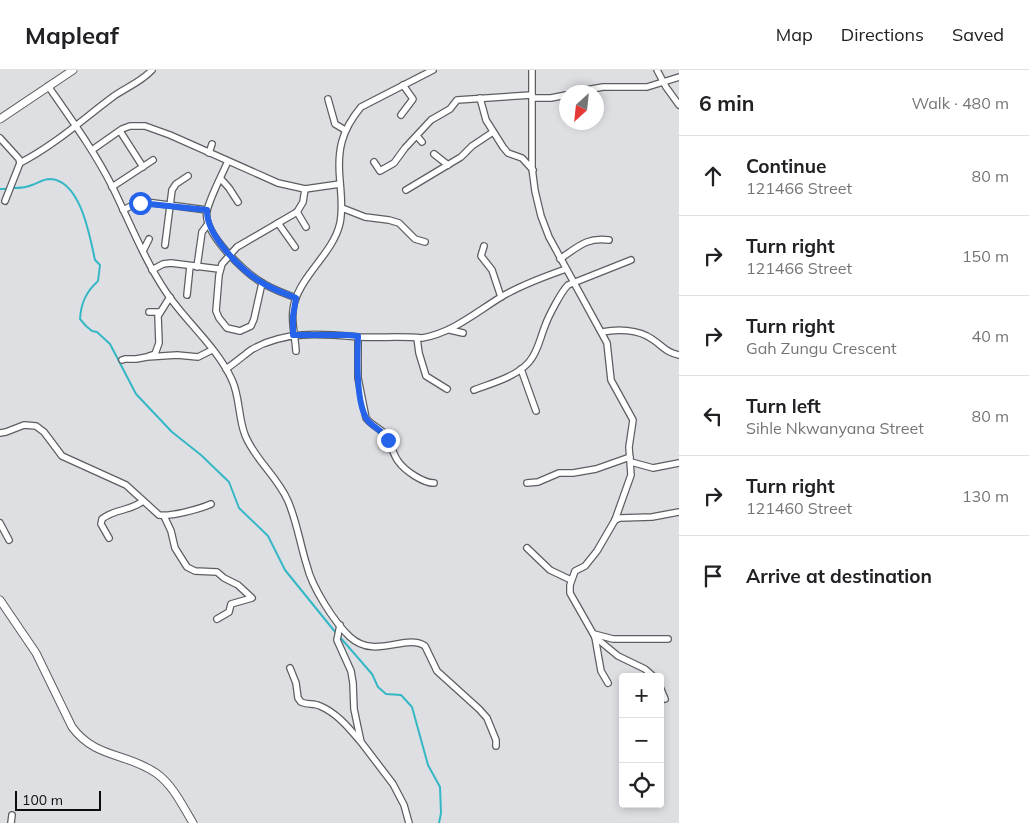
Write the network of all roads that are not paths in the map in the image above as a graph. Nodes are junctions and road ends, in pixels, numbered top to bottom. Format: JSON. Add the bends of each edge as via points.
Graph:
{"nodes":[{"id":1,"x":73,"y":70,"type":"edge"},
{"id":2,"x":152,"y":70,"type":"edge"},
{"id":3,"x":434,"y":70,"type":"edge"},
{"id":4,"x":532,"y":70,"type":"edge"},
{"id":5,"x":657,"y":70,"type":"edge"},
{"id":6,"x":679,"y":77,"type":"edge"},
{"id":7,"x":663,"y":82,"type":"junction"},
{"id":8,"x":403,"y":85,"type":"junction"},
{"id":9,"x":48,"y":86,"type":"junction"},
{"id":10,"x":604,"y":87,"type":"edge"},
{"id":11,"x":559,"y":96,"type":"edge"},
{"id":12,"x":532,"y":97,"type":"junction"},
{"id":13,"x":480,"y":98,"type":"junction"},
{"id":14,"x":328,"y":99,"type":"dead end"},
{"id":15,"x":679,"y":105,"type":"edge"},
{"id":16,"x":401,"y":115,"type":"dead end"},
{"id":17,"x":0,"y":119,"type":"edge"},
{"id":18,"x":76,"y":127,"type":"junction"},
{"id":19,"x":120,"y":130,"type":"junction"},
{"id":20,"x":345,"y":130,"type":"junction"},
{"id":21,"x":493,"y":132,"type":"junction"},
{"id":22,"x":417,"y":136,"type":"junction"},
{"id":23,"x":0,"y":138,"type":"edge"},
{"id":24,"x":422,"y":142,"type":"dead end"},
{"id":25,"x":212,"y":144,"type":"dead end"},
{"id":26,"x":92,"y":150,"type":"junction"},
{"id":27,"x":209,"y":153,"type":"junction"},
{"id":28,"x":434,"y":154,"type":"dead end"},
{"id":29,"x":153,"y":160,"type":"dead end"},
{"id":30,"x":228,"y":161,"type":"junction"},
{"id":31,"x":374,"y":162,"type":"dead end"},
{"id":32,"x":20,"y":163,"type":"junction"},
{"id":33,"x":448,"y":164,"type":"junction"},
{"id":34,"x":143,"y":167,"type":"junction"},
{"id":35,"x":533,"y":170,"type":"junction"},
{"id":36,"x":188,"y":176,"type":"dead end"},
{"id":37,"x":220,"y":179,"type":"junction"},
{"id":38,"x":340,"y":184,"type":"junction"},
{"id":39,"x":112,"y":188,"type":"junction"},
{"id":40,"x":305,"y":189,"type":"junction"},
{"id":41,"x":406,"y":190,"type":"dead end"},
{"id":42,"x":5,"y":201,"type":"dead end"},
{"id":43,"x":238,"y":202,"type":"dead end"},
{"id":44,"x":170,"y":205,"type":"junction"},
{"id":45,"x":342,"y":208,"type":"junction"},
{"id":46,"x":123,"y":210,"type":"junction"},
{"id":47,"x":207,"y":210,"type":"junction"},
{"id":48,"x":298,"y":212,"type":"junction"},
{"id":49,"x":278,"y":223,"type":"junction"},
{"id":50,"x":208,"y":224,"type":"junction"},
{"id":51,"x":306,"y":227,"type":"dead end"},
{"id":52,"x":149,"y":239,"type":"dead end"},
{"id":53,"x":608,"y":240,"type":"dead end"},
{"id":54,"x":425,"y":242,"type":"dead end"},
{"id":55,"x":165,"y":245,"type":"dead end"},
{"id":56,"x":484,"y":246,"type":"dead end"},
{"id":57,"x":295,"y":248,"type":"dead end"},
{"id":58,"x":142,"y":251,"type":"junction"},
{"id":59,"x":230,"y":254,"type":"junction"},
{"id":60,"x":560,"y":259,"type":"junction"},
{"id":61,"x":630,"y":260,"type":"dead end"},
{"id":62,"x":194,"y":266,"type":"junction"},
{"id":63,"x":219,"y":269,"type":"junction"},
{"id":64,"x":566,"y":269,"type":"junction"},
{"id":65,"x":152,"y":270,"type":"junction"},
{"id":66,"x":262,"y":283,"type":"junction"},
{"id":67,"x":574,"y":284,"type":"junction"},
{"id":68,"x":187,"y":295,"type":"dead end"},
{"id":69,"x":170,"y":297,"type":"junction"},
{"id":70,"x":501,"y":297,"type":"junction"},
{"id":71,"x":296,"y":298,"type":"junction"},
{"id":72,"x":149,"y":312,"type":"dead end"},
{"id":73,"x":160,"y":312,"type":"junction"},
{"id":74,"x":450,"y":330,"type":"junction"},
{"id":75,"x":602,"y":332,"type":"junction"},
{"id":76,"x":463,"y":333,"type":"dead end"},
{"id":77,"x":293,"y":335,"type":"junction"},
{"id":78,"x":358,"y":336,"type":"junction"},
{"id":79,"x":416,"y":338,"type":"junction"},
{"id":80,"x":212,"y":350,"type":"junction"},
{"id":81,"x":296,"y":351,"type":"dead end"},
{"id":82,"x":679,"y":355,"type":"edge"},
{"id":83,"x":147,"y":357,"type":"junction"},
{"id":84,"x":122,"y":360,"type":"dead end"},
{"id":85,"x":226,"y":369,"type":"junction"},
{"id":86,"x":521,"y":369,"type":"junction"},
{"id":87,"x":447,"y":389,"type":"dead end"},
{"id":88,"x":474,"y":390,"type":"dead end"},
{"id":89,"x":536,"y":411,"type":"dead end"},
{"id":90,"x":0,"y":433,"type":"edge"},
{"id":91,"x":630,"y":460,"type":"junction"},
{"id":92,"x":679,"y":463,"type":"edge"},
{"id":93,"x":434,"y":483,"type":"dead end"},
{"id":94,"x":528,"y":483,"type":"dead end"},
{"id":95,"x":143,"y":501,"type":"junction"},
{"id":96,"x":211,"y":504,"type":"dead end"},
{"id":97,"x":679,"y":512,"type":"edge"},
{"id":98,"x":164,"y":516,"type":"junction"},
{"id":99,"x":615,"y":520,"type":"junction"},
{"id":100,"x":0,"y":523,"type":"edge"},
{"id":101,"x":109,"y":538,"type":"dead end"},
{"id":102,"x":8,"y":540,"type":"dead end"},
{"id":103,"x":527,"y":548,"type":"dead end"},
{"id":104,"x":571,"y":580,"type":"junction"},
{"id":105,"x":0,"y":600,"type":"edge"},
{"id":106,"x":217,"y":619,"type":"dead end"},
{"id":107,"x":340,"y":628,"type":"junction"},
{"id":108,"x":594,"y":636,"type":"junction"},
{"id":109,"x":668,"y":639,"type":"dead end"},
{"id":110,"x":290,"y":668,"type":"dead end"},
{"id":111,"x":650,"y":673,"type":"edge"},
{"id":112,"x":608,"y":683,"type":"dead end"},
{"id":113,"x":361,"y":742,"type":"junction"},
{"id":114,"x":496,"y":746,"type":"dead end"},
{"id":115,"x":12,"y":816,"type":"dead end"},
{"id":116,"x":11,"y":823,"type":"edge"},
{"id":117,"x":192,"y":823,"type":"edge"},
{"id":118,"x":409,"y":823,"type":"edge"}],
"edges":[{"from":1,"to":9,"type":"street"},
{"from":2,"to":18,"type":"street"},
{"from":3,"to":8,"type":"street"},
{"from":4,"to":12,"type":"street"},
{"from":5,"to":7,"type":"street"},
{"from":6,"to":7,"type":"street"},
{"from":7,"to":10,"type":"street","via":[[647,87]]},
{"from":7,"to":15,"type":"street"},
{"from":8,"to":16,"type":"street","via":[[413,99]]},
{"from":8,"to":20,"type":"street","via":[[361,107]]},
{"from":9,"to":17,"type":"street"},
{"from":9,"to":18,"type":"street"},
{"from":11,"to":12,"type":"street"},
{"from":12,"to":13,"type":"street"},
{"from":12,"to":35,"type":"street"},
{"from":13,"to":21,"type":"street","via":[[483,114]]},
{"from":13,"to":22,"type":"street","via":[[457,100],[450,109],[431,120]]},
{"from":14,"to":20,"type":"street","via":[[335,124]]},
{"from":18,"to":26,"type":"street"},
{"from":18,"to":32,"type":"street"},
{"from":19,"to":26,"type":"street"},
{"from":19,"to":27,"type":"street","via":[[145,126]]},
{"from":19,"to":34,"type":"street"},
{"from":20,"to":38,"type":"street","via":[[339,146]]},
{"from":21,"to":33,"type":"street"},
{"from":21,"to":35,"type":"street","via":[[508,153],[518,156]]},
{"from":22,"to":24,"type":"street"},
{"from":22,"to":31,"type":"street","via":[[400,157],[382,171]]},
{"from":23,"to":32,"type":"street"},
{"from":25,"to":27,"type":"street"},
{"from":26,"to":39,"type":"street"},
{"from":27,"to":30,"type":"street"},
{"from":28,"to":33,"type":"street"},
{"from":29,"to":34,"type":"street"},
{"from":30,"to":37,"type":"street"},
{"from":30,"to":40,"type":"street","via":[[278,183]]},
{"from":32,"to":42,"type":"street"},
{"from":33,"to":41,"type":"street"},
{"from":34,"to":39,"type":"street"},
{"from":35,"to":60,"type":"street","via":[[534,191],[541,216]]},
{"from":36,"to":44,"type":"street","via":[[173,187]]},
{"from":37,"to":43,"type":"street"},
{"from":37,"to":47,"type":"street"},
{"from":38,"to":40,"type":"street"},
{"from":38,"to":45,"type":"street"},
{"from":39,"to":46,"type":"street"},
{"from":40,"to":48,"type":"street"},
{"from":44,"to":46,"type":"street","via":[[146,202]]},
{"from":44,"to":47,"type":"street"},
{"from":44,"to":55,"type":"street"},
{"from":45,"to":54,"type":"street","via":[[365,217],[399,223],[416,239]]},
{"from":45,"to":71,"type":"street","via":[[336,234]]},
{"from":46,"to":58,"type":"street"},
{"from":47,"to":50,"type":"street"},
{"from":48,"to":49,"type":"street"},
{"from":48,"to":51,"type":"street"},
{"from":49,"to":57,"type":"street"},
{"from":49,"to":59,"type":"street"},
{"from":50,"to":59,"type":"street"},
{"from":50,"to":62,"type":"street","via":[[202,232]]},
{"from":52,"to":58,"type":"street"},
{"from":53,"to":60,"type":"street","via":[[588,240]]},
{"from":56,"to":70,"type":"street","via":[[481,256],[492,270]]},
{"from":58,"to":65,"type":"street"},
{"from":59,"to":63,"type":"street"},
{"from":59,"to":66,"type":"street"},
{"from":60,"to":64,"type":"street"},
{"from":61,"to":67,"type":"street"},
{"from":62,"to":63,"type":"street"},
{"from":62,"to":65,"type":"street","via":[[163,264]]},
{"from":62,"to":68,"type":"street"},
{"from":63,"to":66,"type":"street","via":[[216,311],[227,328],[235,332],[251,326]]},
{"from":64,"to":67,"type":"street"},
{"from":64,"to":70,"type":"street"},
{"from":65,"to":69,"type":"street"},
{"from":66,"to":71,"type":"street"},
{"from":67,"to":75,"type":"street"},
{"from":67,"to":86,"type":"street","via":[[562,292],[530,362]]},
{"from":69,"to":73,"type":"street"},
{"from":69,"to":80,"type":"street"},
{"from":70,"to":74,"type":"street"},
{"from":71,"to":77,"type":"street"},
{"from":72,"to":73,"type":"street"},
{"from":73,"to":83,"type":"street","via":[[159,348]]},
{"from":74,"to":76,"type":"street"},
{"from":74,"to":79,"type":"street"},
{"from":75,"to":82,"type":"street","via":[[618,330],[640,334]]},
{"from":75,"to":91,"type":"street","via":[[607,343],[611,380],[633,420]]},
{"from":77,"to":78,"type":"street"},
{"from":77,"to":81,"type":"street"},
{"from":77,"to":85,"type":"street","via":[[252,350]]},
{"from":78,"to":79,"type":"street"},
{"from":78,"to":93,"type":"street","via":[[358,378],[366,418],[385,434],[402,465],[425,482]]},
{"from":79,"to":87,"type":"street","via":[[426,376]]},
{"from":80,"to":83,"type":"street","via":[[198,357]]},
{"from":80,"to":85,"type":"street"},
{"from":83,"to":84,"type":"street"},
{"from":85,"to":107,"type":"street","via":[[238,396],[244,434],[285,495],[313,584]]},
{"from":86,"to":88,"type":"street"},
{"from":86,"to":89,"type":"street"},
{"from":90,"to":95,"type":"street","via":[[24,425],[36,426],[62,456],[119,481]]},
{"from":91,"to":92,"type":"street","via":[[654,468]]},
{"from":91,"to":94,"type":"street","via":[[596,469],[558,473]]},
{"from":91,"to":99,"type":"street","via":[[631,475]]},
{"from":95,"to":98,"type":"street"},
{"from":95,"to":101,"type":"street","via":[[102,519],[101,524]]},
{"from":96,"to":98,"type":"street"},
{"from":97,"to":99,"type":"street"},
{"from":98,"to":106,"type":"street","via":[[175,548],[187,567],[195,571],[217,572],[238,584],[252,598],[232,604],[229,612]]},
{"from":99,"to":104,"type":"street","via":[[597,551],[575,571]]},
{"from":100,"to":102,"type":"street"},
{"from":103,"to":104,"type":"street","via":[[550,570]]},
{"from":104,"to":108,"type":"street","via":[[570,593]]},
{"from":105,"to":117,"type":"street","via":[[36,653],[78,735],[91,747],[135,762],[161,777]]},
{"from":107,"to":113,"type":"street","via":[[338,640],[351,671]]},
{"from":107,"to":114,"type":"street","via":[[366,646],[416,642],[425,646],[437,671],[486,718]]},
{"from":108,"to":109,"type":"street"},
{"from":108,"to":111,"type":"street","via":[[618,656]]},
{"from":108,"to":112,"type":"street","via":[[601,671]]},
{"from":110,"to":113,"type":"street","via":[[301,702],[318,705],[332,713]]},
{"from":113,"to":118,"type":"street","via":[[393,784]]},
{"from":115,"to":116,"type":"street"}]}
